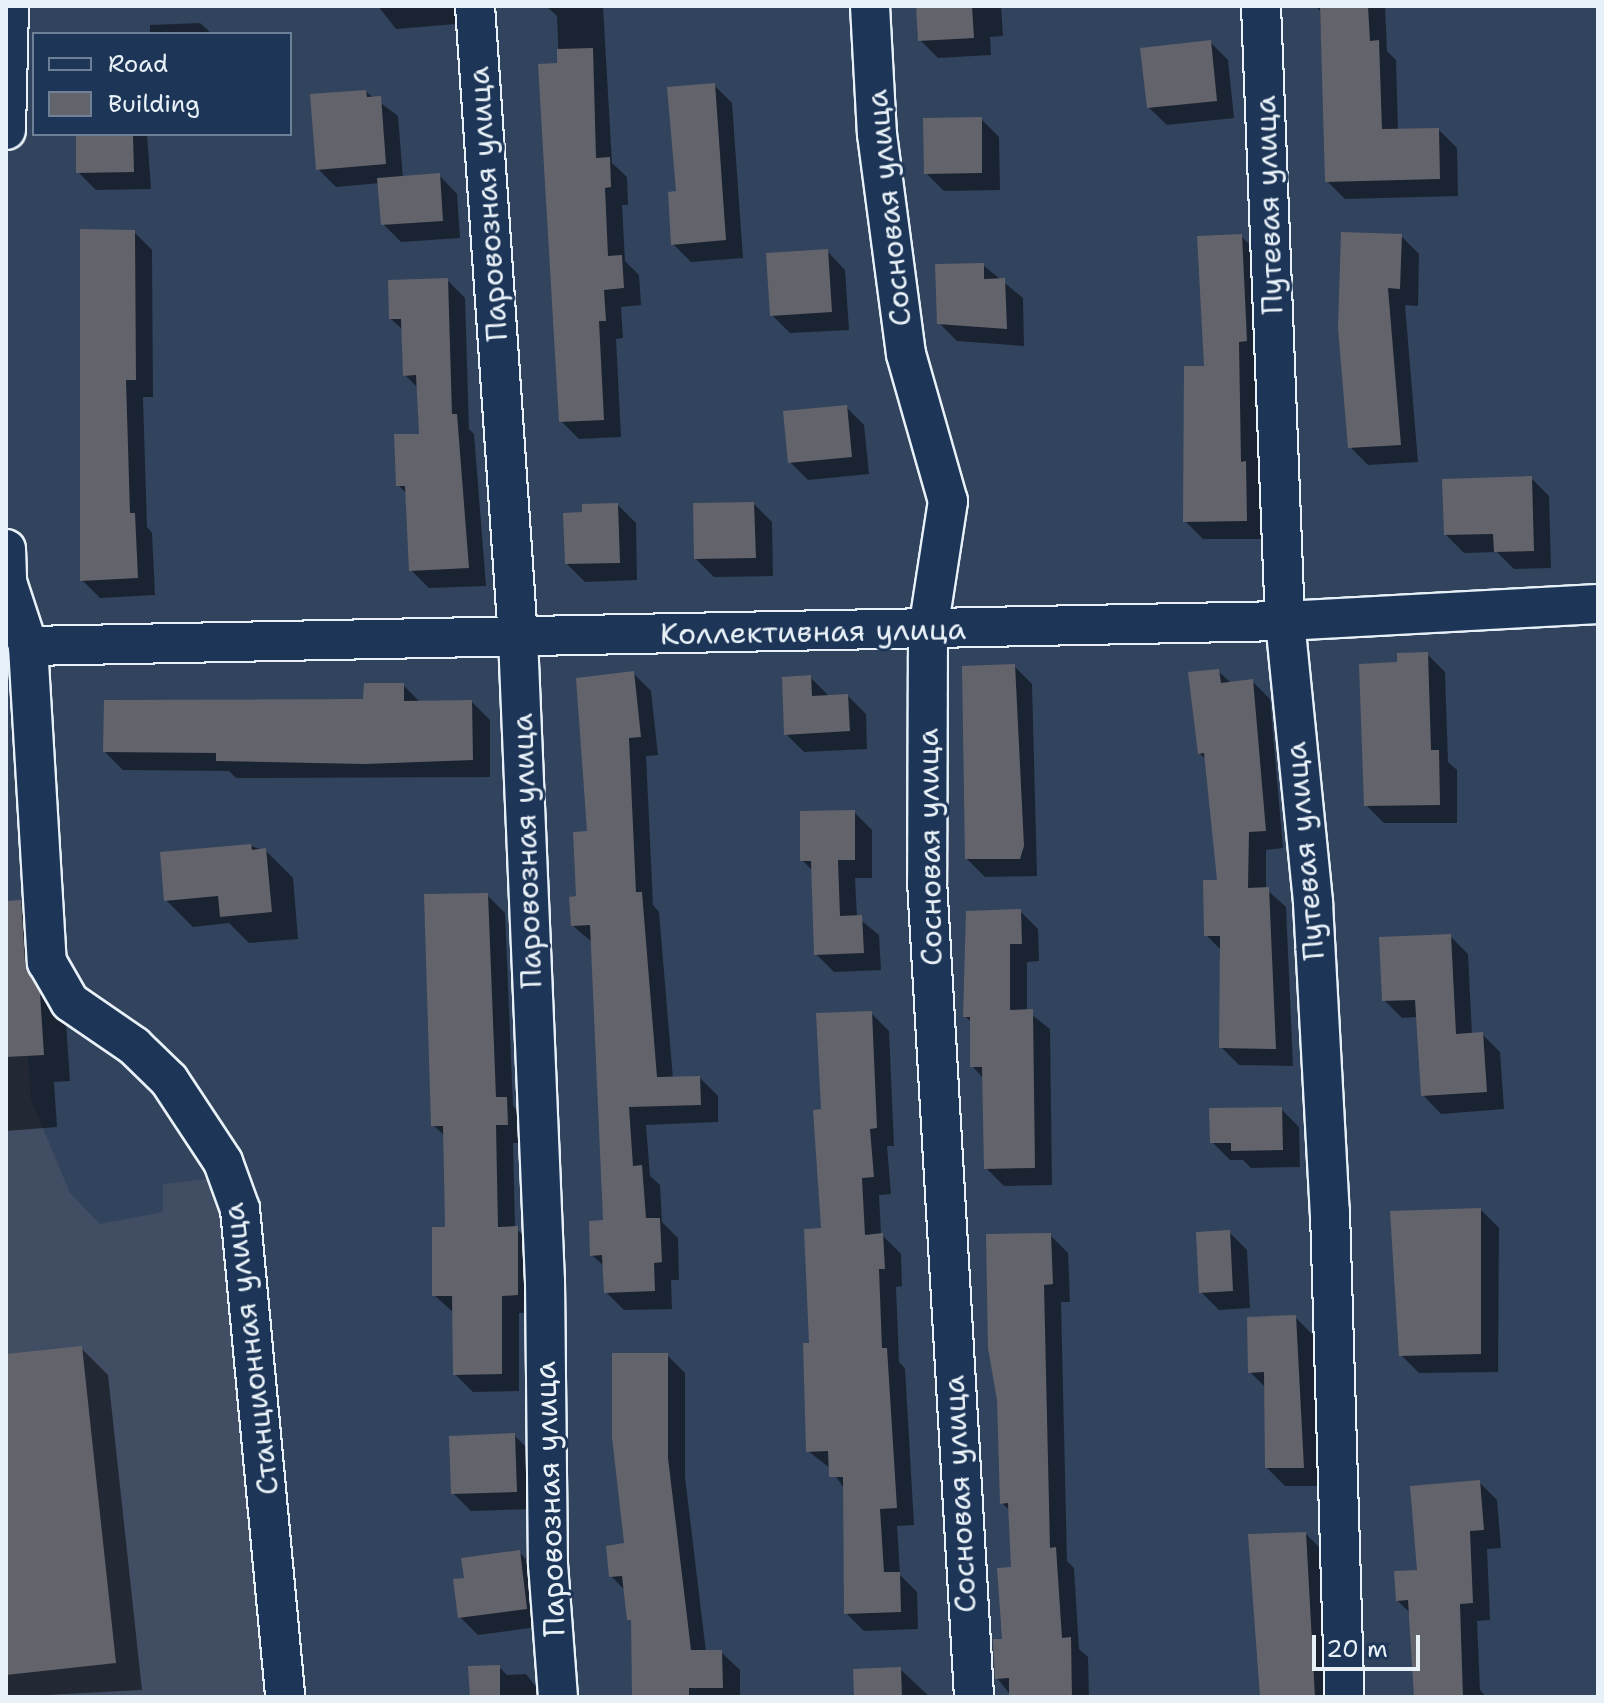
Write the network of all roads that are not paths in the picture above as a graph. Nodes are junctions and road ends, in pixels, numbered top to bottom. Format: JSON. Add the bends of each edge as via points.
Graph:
{"nodes":[{"id":1,"x":9,"y":6,"type":"edge"},
{"id":2,"x":475,"y":6,"type":"edge"},
{"id":3,"x":870,"y":6,"type":"edge"},
{"id":4,"x":1261,"y":6,"type":"edge"},
{"id":5,"x":6,"y":130,"type":"edge"},
{"id":6,"x":6,"y":549,"type":"edge"},
{"id":7,"x":1598,"y":604,"type":"edge"},
{"id":8,"x":1285,"y":621,"type":"junction"},
{"id":9,"x":928,"y":630,"type":"junction"},
{"id":10,"x":518,"y":638,"type":"junction"},
{"id":11,"x":28,"y":646,"type":"junction"},
{"id":12,"x":285,"y":1697,"type":"edge"},
{"id":13,"x":558,"y":1697,"type":"edge"},
{"id":14,"x":974,"y":1697,"type":"edge"},
{"id":15,"x":1344,"y":1697,"type":"edge"}],
"edges":[{"from":1,"to":5,"type":"street"},
{"from":2,"to":10,"type":"street","name":"Паровозная улица"},
{"from":3,"to":9,"type":"street","name":"Сосновая улица","via":[[877,134],[906,354],[948,501]]},
{"from":4,"to":8,"type":"street","name":"Путевая улица"},
{"from":6,"to":11,"type":"street","name":"Станционная улица","via":[[7,582]]},
{"from":7,"to":8,"type":"street","name":"Коллективная улица"},
{"from":8,"to":9,"type":"street","name":"Коллективная улица"},
{"from":8,"to":15,"type":"street","name":"Путевая улица","via":[[1313,903],[1330,1212]]},
{"from":9,"to":10,"type":"street","name":"Коллективная улица"},
{"from":9,"to":14,"type":"street","name":"Сосновая улица","via":[[927,881]]},
{"from":10,"to":11,"type":"street","name":"Коллективная улица"},
{"from":10,"to":13,"type":"street","name":"Паровозная улица","via":[[545,1281],[548,1564]]},
{"from":11,"to":12,"type":"street","name":"Станционная улица","via":[[47,962],[70,1002],[134,1046],[169,1080],[223,1162],[240,1209]]}]}
